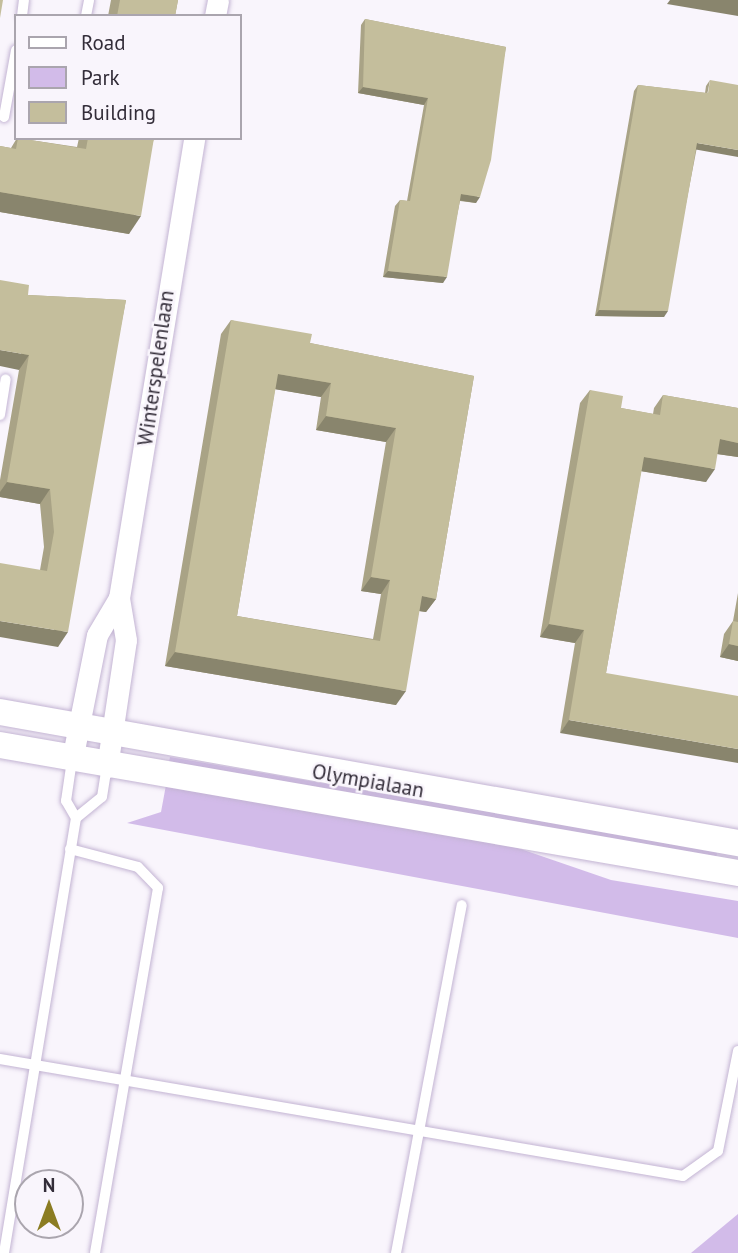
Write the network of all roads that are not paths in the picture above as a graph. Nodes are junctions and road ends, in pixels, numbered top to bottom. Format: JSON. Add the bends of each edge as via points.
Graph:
{"nodes":[{"id":1,"x":14,"y":65,"type":"edge"},
{"id":2,"x":7,"y":117,"type":"edge"},
{"id":3,"x":194,"y":140,"type":"edge"},
{"id":4,"x":6,"y":379,"type":"dead end"},
{"id":5,"x":0,"y":415,"type":"edge"},
{"id":6,"x":119,"y":598,"type":"junction"},
{"id":7,"x":0,"y":712,"type":"edge"},
{"id":8,"x":78,"y":728,"type":"junction"},
{"id":9,"x":112,"y":733,"type":"junction"},
{"id":10,"x":0,"y":745,"type":"edge"},
{"id":11,"x":72,"y":760,"type":"junction"},
{"id":12,"x":107,"y":767,"type":"junction"},
{"id":13,"x":76,"y":818,"type":"junction"},
{"id":14,"x":738,"y":843,"type":"edge"},
{"id":15,"x":70,"y":849,"type":"junction"},
{"id":16,"x":738,"y":873,"type":"edge"},
{"id":17,"x":462,"y":905,"type":"dead end"},
{"id":18,"x":738,"y":1051,"type":"edge"},
{"id":19,"x":0,"y":1059,"type":"edge"},
{"id":20,"x":35,"y":1066,"type":"junction"},
{"id":21,"x":127,"y":1082,"type":"junction"},
{"id":22,"x":419,"y":1133,"type":"junction"},
{"id":23,"x":4,"y":1253,"type":"edge"},
{"id":24,"x":95,"y":1253,"type":"edge"},
{"id":25,"x":396,"y":1253,"type":"edge"}],
"edges":[{"from":1,"to":2,"type":"lane"},
{"from":3,"to":6,"type":"street","name":"Winterspelenlaan"},
{"from":4,"to":5,"type":"lane"},
{"from":6,"to":8,"type":"street","name":"Winterspelenlaan","via":[[96,635]]},
{"from":6,"to":9,"type":"street","name":"Winterspelenlaan","via":[[125,640]]},
{"from":7,"to":8,"type":"street","name":"Olympialaan"},
{"from":8,"to":9,"type":"street","name":"Olympialaan"},
{"from":8,"to":11,"type":"street","name":"Winterspelenlaan"},
{"from":9,"to":12,"type":"street","name":"Winterspelenlaan"},
{"from":9,"to":14,"type":"street","name":"Olympialaan"},
{"from":10,"to":11,"type":"street","name":"Olympialaan"},
{"from":11,"to":12,"type":"street","name":"Olympialaan"},
{"from":11,"to":13,"type":"lane","via":[[66,801]]},
{"from":12,"to":13,"type":"lane","via":[[102,797]]},
{"from":12,"to":16,"type":"street","name":"Olympialaan"},
{"from":13,"to":15,"type":"lane"},
{"from":15,"to":20,"type":"lane"},
{"from":15,"to":21,"type":"lane","via":[[138,867],[158,888]]},
{"from":17,"to":22,"type":"lane"},
{"from":18,"to":22,"type":"lane","via":[[718,1151],[683,1176]]},
{"from":19,"to":20,"type":"lane"},
{"from":20,"to":21,"type":"lane"},
{"from":20,"to":23,"type":"lane"},
{"from":21,"to":22,"type":"lane"},
{"from":21,"to":24,"type":"lane"},
{"from":22,"to":25,"type":"lane"}]}
